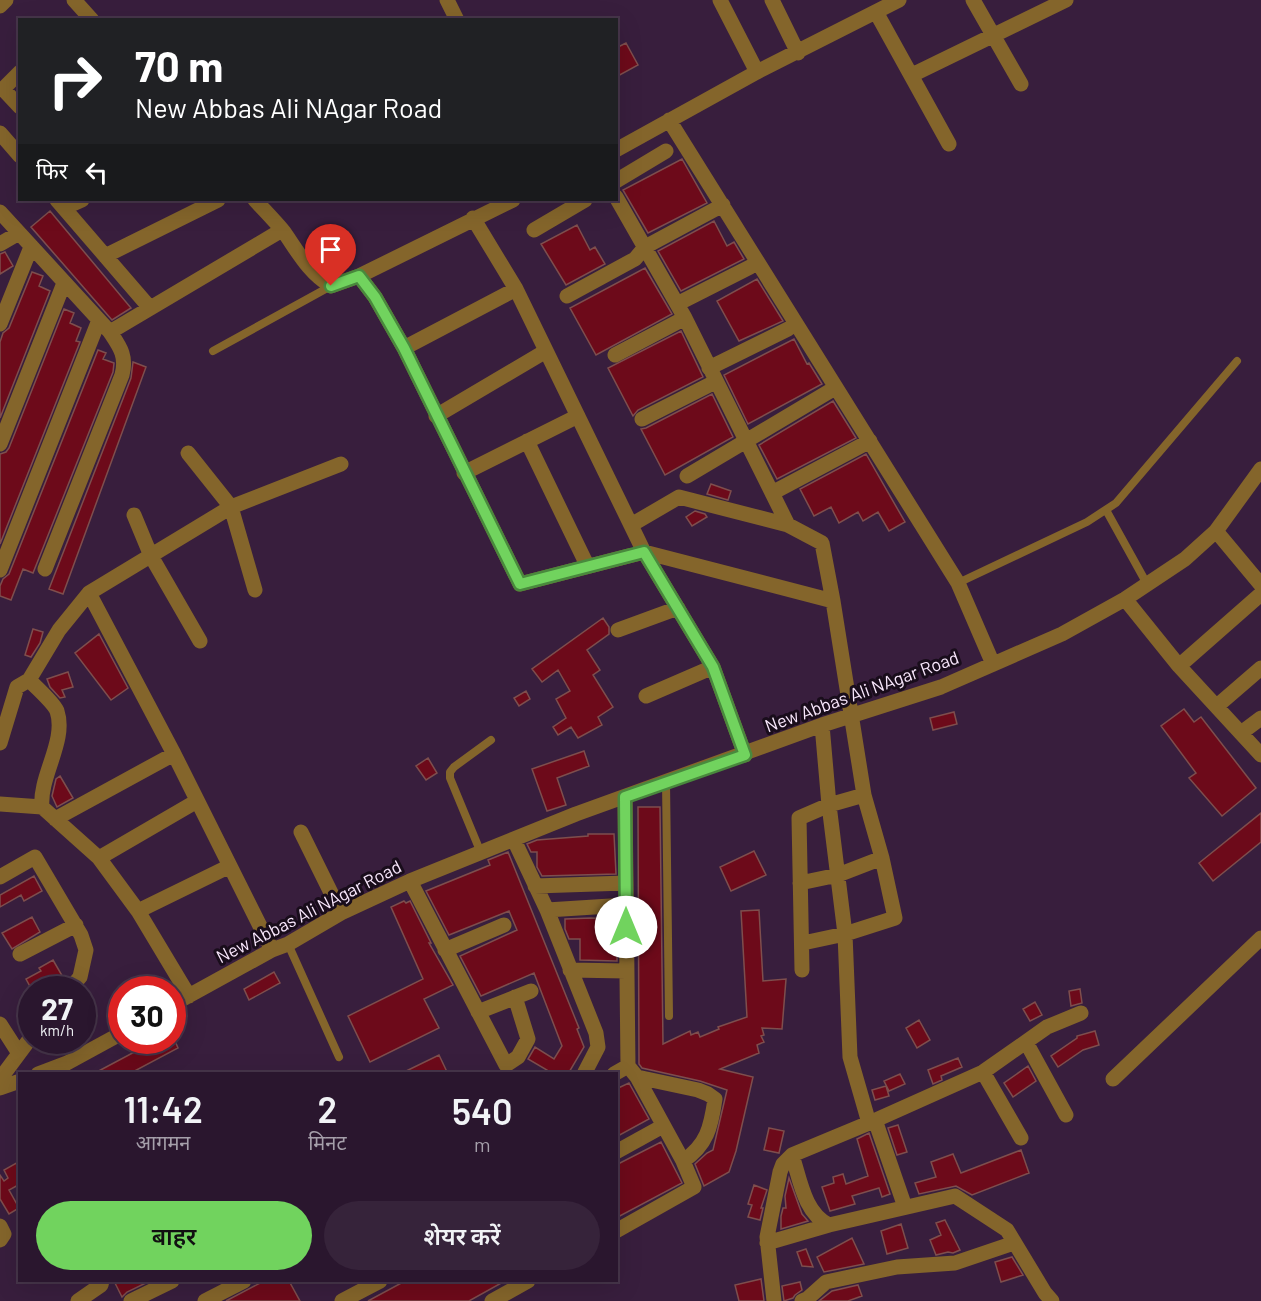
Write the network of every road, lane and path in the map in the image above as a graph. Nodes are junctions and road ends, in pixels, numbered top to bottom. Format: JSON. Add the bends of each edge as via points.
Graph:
{"nodes":[{"id":1,"x":6,"y":0,"type":"edge"},
{"id":2,"x":447,"y":0,"type":"edge"},
{"id":3,"x":720,"y":0,"type":"edge"},
{"id":4,"x":772,"y":0,"type":"edge"},
{"id":5,"x":899,"y":0,"type":"edge"},
{"id":6,"x":973,"y":0,"type":"edge"},
{"id":7,"x":1066,"y":0,"type":"edge"},
{"id":8,"x":77,"y":4,"type":"edge"},
{"id":9,"x":0,"y":6,"type":"edge"},
{"id":10,"x":876,"y":12,"type":"junction"},
{"id":11,"x":70,"y":18,"type":"edge"},
{"id":12,"x":90,"y":18,"type":"edge"},
{"id":13,"x":456,"y":18,"type":"edge"},
{"id":14,"x":993,"y":35,"type":"junction"},
{"id":15,"x":798,"y":53,"type":"junction"},
{"id":16,"x":757,"y":72,"type":"junction"},
{"id":17,"x":18,"y":74,"type":"edge"},
{"id":18,"x":912,"y":75,"type":"junction"},
{"id":19,"x":1021,"y":84,"type":"dead end"},
{"id":20,"x":18,"y":105,"type":"edge"},
{"id":21,"x":669,"y":120,"type":"junction"},
{"id":22,"x":0,"y":133,"type":"edge"},
{"id":23,"x":949,"y":144,"type":"dead end"},
{"id":24,"x":618,"y":149,"type":"edge"},
{"id":25,"x":666,"y":151,"type":"dead end"},
{"id":26,"x":18,"y":154,"type":"edge"},
{"id":27,"x":618,"y":180,"type":"edge"},
{"id":28,"x":618,"y":200,"type":"edge"},
{"id":29,"x":77,"y":201,"type":"edge"},
{"id":30,"x":216,"y":201,"type":"edge"},
{"id":31,"x":256,"y":201,"type":"edge"},
{"id":32,"x":511,"y":201,"type":"edge"},
{"id":33,"x":583,"y":201,"type":"edge"},
{"id":34,"x":61,"y":204,"type":"edge"},
{"id":35,"x":723,"y":205,"type":"junction"},
{"id":36,"x":0,"y":212,"type":"edge"},
{"id":37,"x":473,"y":218,"type":"junction"},
{"id":38,"x":282,"y":230,"type":"junction"},
{"id":39,"x":534,"y":230,"type":"dead end"},
{"id":40,"x":18,"y":233,"type":"junction"},
{"id":41,"x":0,"y":244,"type":"edge"},
{"id":42,"x":31,"y":247,"type":"junction"},
{"id":43,"x":645,"y":247,"type":"junction"},
{"id":44,"x":105,"y":256,"type":"junction"},
{"id":45,"x":750,"y":267,"type":"dead end"},
{"id":46,"x":359,"y":276,"type":"junction"},
{"id":47,"x":321,"y":279,"type":"junction"},
{"id":48,"x":64,"y":283,"type":"junction"},
{"id":49,"x":516,"y":289,"type":"junction"},
{"id":50,"x":567,"y":296,"type":"dead end"},
{"id":51,"x":677,"y":304,"type":"junction"},
{"id":52,"x":150,"y":308,"type":"junction"},
{"id":53,"x":685,"y":318,"type":"junction"},
{"id":54,"x":99,"y":320,"type":"junction"},
{"id":55,"x":0,"y":324,"type":"edge"},
{"id":56,"x":788,"y":329,"type":"dead end"},
{"id":57,"x":110,"y":332,"type":"junction"},
{"id":58,"x":404,"y":348,"type":"junction"},
{"id":59,"x":213,"y":351,"type":"dead end"},
{"id":60,"x":546,"y":351,"type":"junction"},
{"id":61,"x":615,"y":355,"type":"dead end"},
{"id":62,"x":1237,"y":361,"type":"dead end"},
{"id":63,"x":712,"y":375,"type":"junction"},
{"id":64,"x":836,"y":388,"type":"junction"},
{"id":65,"x":436,"y":416,"type":"junction"},
{"id":66,"x":578,"y":416,"type":"junction"},
{"id":67,"x":642,"y":419,"type":"dead end"},
{"id":68,"x":527,"y":441,"type":"junction"},
{"id":69,"x":870,"y":441,"type":"junction"},
{"id":70,"x":746,"y":442,"type":"junction"},
{"id":71,"x":0,"y":444,"type":"edge"},
{"id":72,"x":188,"y":453,"type":"dead end"},
{"id":73,"x":341,"y":464,"type":"dead end"},
{"id":74,"x":1261,"y":469,"type":"edge"},
{"id":75,"x":464,"y":473,"type":"junction"},
{"id":76,"x":687,"y":476,"type":"dead end"},
{"id":77,"x":772,"y":494,"type":"junction"},
{"id":78,"x":231,"y":507,"type":"junction"},
{"id":79,"x":1106,"y":510,"type":"junction"},
{"id":80,"x":134,"y":515,"type":"dead end"},
{"id":81,"x":631,"y":525,"type":"junction"},
{"id":82,"x":788,"y":525,"type":"junction"},
{"id":83,"x":1216,"y":531,"type":"junction"},
{"id":84,"x":644,"y":552,"type":"junction"},
{"id":85,"x":151,"y":556,"type":"junction"},
{"id":86,"x":586,"y":565,"type":"junction"},
{"id":87,"x":45,"y":569,"type":"dead end"},
{"id":88,"x":0,"y":570,"type":"edge"},
{"id":89,"x":958,"y":583,"type":"junction"},
{"id":90,"x":1147,"y":585,"type":"junction"},
{"id":91,"x":1261,"y":585,"type":"edge"},
{"id":92,"x":255,"y":590,"type":"dead end"},
{"id":93,"x":89,"y":592,"type":"junction"},
{"id":94,"x":1261,"y":594,"type":"edge"},
{"id":95,"x":1125,"y":599,"type":"junction"},
{"id":96,"x":833,"y":601,"type":"junction"},
{"id":97,"x":678,"y":608,"type":"junction"},
{"id":98,"x":618,"y":630,"type":"dead end"},
{"id":99,"x":200,"y":641,"type":"dead end"},
{"id":100,"x":993,"y":664,"type":"junction"},
{"id":101,"x":1179,"y":666,"type":"junction"},
{"id":102,"x":713,"y":667,"type":"junction"},
{"id":103,"x":1261,"y":668,"type":"edge"},
{"id":104,"x":29,"y":680,"type":"junction"},
{"id":105,"x":646,"y":696,"type":"dead end"},
{"id":106,"x":1217,"y":706,"type":"junction"},
{"id":107,"x":850,"y":716,"type":"junction"},
{"id":108,"x":1261,"y":717,"type":"edge"},
{"id":109,"x":822,"y":725,"type":"junction"},
{"id":110,"x":1241,"y":733,"type":"junction"},
{"id":111,"x":491,"y":740,"type":"dead end"},
{"id":112,"x":0,"y":743,"type":"edge"},
{"id":113,"x":174,"y":754,"type":"junction"},
{"id":114,"x":745,"y":755,"type":"junction"},
{"id":115,"x":1261,"y":755,"type":"edge"},
{"id":116,"x":666,"y":782,"type":"junction"},
{"id":117,"x":864,"y":795,"type":"junction"},
{"id":118,"x":625,"y":797,"type":"junction"},
{"id":119,"x":197,"y":801,"type":"junction"},
{"id":120,"x":0,"y":804,"type":"edge"},
{"id":121,"x":829,"y":805,"type":"junction"},
{"id":122,"x":42,"y":807,"type":"junction"},
{"id":123,"x":55,"y":819,"type":"junction"},
{"id":124,"x":301,"y":832,"type":"dead end"},
{"id":125,"x":514,"y":840,"type":"junction"},
{"id":126,"x":481,"y":853,"type":"junction"},
{"id":127,"x":99,"y":858,"type":"junction"},
{"id":128,"x":882,"y":858,"type":"junction"},
{"id":129,"x":230,"y":866,"type":"junction"},
{"id":130,"x":838,"y":875,"type":"junction"},
{"id":131,"x":0,"y":877,"type":"edge"},
{"id":132,"x":410,"y":881,"type":"junction"},
{"id":133,"x":626,"y":883,"type":"junction"},
{"id":134,"x":800,"y":884,"type":"junction"},
{"id":135,"x":536,"y":886,"type":"junction"},
{"id":136,"x":626,"y":905,"type":"junction"},
{"id":137,"x":547,"y":910,"type":"junction"},
{"id":138,"x":138,"y":911,"type":"junction"},
{"id":139,"x":341,"y":913,"type":"junction"},
{"id":140,"x":504,"y":925,"type":"dead end"},
{"id":141,"x":76,"y":926,"type":"junction"},
{"id":142,"x":845,"y":934,"type":"junction"},
{"id":143,"x":1261,"y":938,"type":"edge"},
{"id":144,"x":803,"y":943,"type":"junction"},
{"id":145,"x":288,"y":944,"type":"junction"},
{"id":146,"x":272,"y":950,"type":"junction"},
{"id":147,"x":446,"y":950,"type":"junction"},
{"id":148,"x":20,"y":954,"type":"dead end"},
{"id":149,"x":570,"y":970,"type":"junction"},
{"id":150,"x":802,"y":970,"type":"dead end"},
{"id":151,"x":626,"y":971,"type":"junction"},
{"id":152,"x":80,"y":976,"type":"edge"},
{"id":153,"x":531,"y":991,"type":"dead end"},
{"id":154,"x":189,"y":996,"type":"junction"},
{"id":155,"x":514,"y":997,"type":"junction"},
{"id":156,"x":186,"y":998,"type":"edge"},
{"id":157,"x":478,"y":1012,"type":"junction"},
{"id":158,"x":1081,"y":1013,"type":"dead end"},
{"id":159,"x":669,"y":1016,"type":"dead end"},
{"id":160,"x":0,"y":1024,"type":"edge"},
{"id":161,"x":108,"y":1042,"type":"edge"},
{"id":162,"x":1026,"y":1042,"type":"junction"},
{"id":163,"x":18,"y":1053,"type":"joint"},
{"id":164,"x":339,"y":1057,"type":"dead end"},
{"id":165,"x":68,"y":1069,"type":"edge"},
{"id":166,"x":50,"y":1072,"type":"edge"},
{"id":167,"x":585,"y":1072,"type":"edge"},
{"id":168,"x":633,"y":1072,"type":"junction"},
{"id":169,"x":983,"y":1072,"type":"junction"},
{"id":170,"x":618,"y":1074,"type":"edge"},
{"id":171,"x":1113,"y":1079,"type":"dead end"},
{"id":172,"x":7,"y":1083,"type":"edge"},
{"id":173,"x":1066,"y":1115,"type":"dead end"},
{"id":174,"x":872,"y":1122,"type":"junction"},
{"id":175,"x":663,"y":1126,"type":"junction"},
{"id":176,"x":1020,"y":1137,"type":"dead end"},
{"id":177,"x":618,"y":1151,"type":"edge"},
{"id":178,"x":792,"y":1155,"type":"junction"},
{"id":179,"x":683,"y":1161,"type":"junction"},
{"id":180,"x":905,"y":1208,"type":"junction"},
{"id":181,"x":829,"y":1225,"type":"junction"},
{"id":182,"x":0,"y":1226,"type":"edge"},
{"id":183,"x":618,"y":1230,"type":"edge"},
{"id":184,"x":0,"y":1240,"type":"edge"},
{"id":185,"x":767,"y":1243,"type":"junction"},
{"id":186,"x":1014,"y":1243,"type":"junction"},
{"id":187,"x":102,"y":1282,"type":"edge"},
{"id":188,"x":170,"y":1282,"type":"edge"},
{"id":189,"x":242,"y":1282,"type":"edge"},
{"id":190,"x":378,"y":1282,"type":"edge"},
{"id":191,"x":518,"y":1283,"type":"edge"},
{"id":192,"x":223,"y":1291,"type":"edge"},
{"id":193,"x":1049,"y":1297,"type":"edge"},
{"id":194,"x":78,"y":1301,"type":"edge"},
{"id":195,"x":131,"y":1301,"type":"edge"},
{"id":196,"x":205,"y":1301,"type":"edge"},
{"id":197,"x":342,"y":1301,"type":"edge"},
{"id":198,"x":492,"y":1301,"type":"edge"},
{"id":199,"x":774,"y":1301,"type":"edge"},
{"id":200,"x":802,"y":1301,"type":"edge"}],
"edges":[{"from":1,"to":9,"type":"street"},
{"from":2,"to":13,"type":"street"},
{"from":3,"to":16,"type":"street"},
{"from":4,"to":15,"type":"street"},
{"from":5,"to":10,"type":"street"},
{"from":6,"to":14,"type":"street"},
{"from":7,"to":14,"type":"street"},
{"from":8,"to":11,"type":"street"},
{"from":8,"to":12,"type":"street"},
{"from":10,"to":15,"type":"street"},
{"from":10,"to":18,"type":"street"},
{"from":14,"to":18,"type":"street"},
{"from":14,"to":19,"type":"street"},
{"from":15,"to":16,"type":"street"},
{"from":16,"to":21,"type":"street"},
{"from":17,"to":20,"type":"street","via":[[3,89]]},
{"from":18,"to":23,"type":"street"},
{"from":21,"to":24,"type":"street"},
{"from":21,"to":35,"type":"street"},
{"from":22,"to":26,"type":"street"},
{"from":25,"to":27,"type":"street"},
{"from":28,"to":43,"type":"street"},
{"from":29,"to":34,"type":"street"},
{"from":30,"to":44,"type":"street"},
{"from":31,"to":38,"type":"street"},
{"from":32,"to":37,"type":"street"},
{"from":33,"to":39,"type":"street"},
{"from":34,"to":44,"type":"street"},
{"from":35,"to":43,"type":"street"},
{"from":35,"to":64,"type":"street"},
{"from":36,"to":40,"type":"street"},
{"from":37,"to":46,"type":"street"},
{"from":37,"to":49,"type":"street"},
{"from":38,"to":47,"type":"street"},
{"from":38,"to":52,"type":"street"},
{"from":40,"to":41,"type":"street"},
{"from":40,"to":42,"type":"street"},
{"from":42,"to":48,"type":"street"},
{"from":42,"to":55,"type":"street"},
{"from":43,"to":50,"type":"street","via":[[635,259]]},
{"from":43,"to":51,"type":"street"},
{"from":44,"to":52,"type":"street"},
{"from":45,"to":51,"type":"street"},
{"from":46,"to":47,"type":"street"},
{"from":46,"to":58,"type":"street"},
{"from":47,"to":59,"type":"lane"},
{"from":48,"to":54,"type":"street"},
{"from":48,"to":71,"type":"street"},
{"from":49,"to":58,"type":"street"},
{"from":49,"to":60,"type":"street"},
{"from":51,"to":53,"type":"street"},
{"from":52,"to":57,"type":"street"},
{"from":53,"to":61,"type":"street"},
{"from":53,"to":63,"type":"street"},
{"from":54,"to":57,"type":"street"},
{"from":54,"to":88,"type":"street"},
{"from":56,"to":63,"type":"street"},
{"from":57,"to":87,"type":"street","via":[[123,351],[122,375]]},
{"from":58,"to":65,"type":"street"},
{"from":60,"to":65,"type":"street"},
{"from":60,"to":66,"type":"street"},
{"from":62,"to":79,"type":"lane","via":[[1125,493]]},
{"from":63,"to":67,"type":"street"},
{"from":63,"to":70,"type":"street"},
{"from":64,"to":69,"type":"street"},
{"from":64,"to":70,"type":"street"},
{"from":65,"to":75,"type":"street"},
{"from":66,"to":68,"type":"street"},
{"from":66,"to":81,"type":"street"},
{"from":68,"to":75,"type":"street"},
{"from":68,"to":86,"type":"street"},
{"from":69,"to":77,"type":"street"},
{"from":69,"to":89,"type":"street"},
{"from":70,"to":76,"type":"street"},
{"from":70,"to":77,"type":"street"},
{"from":72,"to":78,"type":"street"},
{"from":73,"to":78,"type":"street"},
{"from":74,"to":83,"type":"street","name":"New Abbas Ali NAgar Road"},
{"from":75,"to":86,"type":"street","via":[[520,584]]},
{"from":77,"to":82,"type":"street"},
{"from":78,"to":85,"type":"street"},
{"from":78,"to":92,"type":"street"},
{"from":79,"to":89,"type":"lane"},
{"from":79,"to":90,"type":"lane"},
{"from":80,"to":85,"type":"street"},
{"from":81,"to":82,"type":"street","via":[[680,497]]},
{"from":81,"to":84,"type":"street"},
{"from":82,"to":96,"type":"street","via":[[822,543]]},
{"from":83,"to":90,"type":"street","name":"New Abbas Ali NAgar Road"},
{"from":83,"to":91,"type":"street"},
{"from":84,"to":86,"type":"street"},
{"from":84,"to":96,"type":"street"},
{"from":84,"to":97,"type":"street"},
{"from":85,"to":93,"type":"street"},
{"from":85,"to":99,"type":"street"},
{"from":89,"to":100,"type":"street"},
{"from":90,"to":95,"type":"street","name":"New Abbas Ali NAgar Road"},
{"from":93,"to":104,"type":"street","via":[[58,630]]},
{"from":93,"to":113,"type":"street"},
{"from":94,"to":101,"type":"street"},
{"from":95,"to":100,"type":"street","name":"New Abbas Ali NAgar Road","via":[[1062,634]]},
{"from":95,"to":101,"type":"street"},
{"from":96,"to":107,"type":"street"},
{"from":97,"to":98,"type":"street"},
{"from":97,"to":102,"type":"street"},
{"from":100,"to":107,"type":"street","name":"New Abbas Ali NAgar Road","via":[[941,687]]},
{"from":101,"to":106,"type":"street"},
{"from":102,"to":105,"type":"street"},
{"from":102,"to":114,"type":"street"},
{"from":103,"to":106,"type":"street"},
{"from":104,"to":112,"type":"street","via":[[17,687]]},
{"from":104,"to":122,"type":"street","via":[[57,710],[58,735],[41,796]]},
{"from":106,"to":110,"type":"street"},
{"from":107,"to":109,"type":"street","name":"New Abbas Ali NAgar Road"},
{"from":107,"to":117,"type":"street"},
{"from":108,"to":110,"type":"street"},
{"from":109,"to":114,"type":"street","name":"New Abbas Ali NAgar Road"},
{"from":109,"to":121,"type":"street"},
{"from":110,"to":115,"type":"street"},
{"from":111,"to":126,"type":"lane","via":[[450,772]]},
{"from":113,"to":119,"type":"street"},
{"from":113,"to":123,"type":"street"},
{"from":114,"to":116,"type":"street","name":"New Abbas Ali NAgar Road"},
{"from":116,"to":118,"type":"street","name":"New Abbas Ali NAgar Road"},
{"from":116,"to":159,"type":"lane"},
{"from":117,"to":121,"type":"street"},
{"from":117,"to":128,"type":"street"},
{"from":118,"to":125,"type":"street","name":"New Abbas Ali NAgar Road"},
{"from":118,"to":133,"type":"street"},
{"from":119,"to":127,"type":"street"},
{"from":119,"to":129,"type":"street"},
{"from":120,"to":122,"type":"street"},
{"from":121,"to":130,"type":"street"},
{"from":121,"to":134,"type":"street","via":[[799,818]]},
{"from":122,"to":123,"type":"street"},
{"from":123,"to":127,"type":"street"},
{"from":124,"to":139,"type":"street"},
{"from":125,"to":126,"type":"street","name":"New Abbas Ali NAgar Road"},
{"from":125,"to":135,"type":"street"},
{"from":126,"to":132,"type":"street","name":"New Abbas Ali NAgar Road"},
{"from":127,"to":138,"type":"street"},
{"from":128,"to":130,"type":"street"},
{"from":128,"to":142,"type":"street","via":[[894,918]]},
{"from":129,"to":138,"type":"street"},
{"from":129,"to":146,"type":"street"},
{"from":130,"to":134,"type":"street"},
{"from":130,"to":142,"type":"street"},
{"from":131,"to":141,"type":"street","via":[[35,856]]},
{"from":132,"to":139,"type":"street","name":"New Abbas Ali NAgar Road"},
{"from":132,"to":147,"type":"street"},
{"from":133,"to":135,"type":"street"},
{"from":133,"to":136,"type":"street"},
{"from":134,"to":144,"type":"street"},
{"from":135,"to":137,"type":"street"},
{"from":136,"to":137,"type":"street"},
{"from":136,"to":151,"type":"street"},
{"from":137,"to":149,"type":"street"},
{"from":138,"to":154,"type":"street"},
{"from":139,"to":145,"type":"street","name":"New Abbas Ali NAgar Road"},
{"from":140,"to":147,"type":"street"},
{"from":141,"to":148,"type":"street"},
{"from":141,"to":152,"type":"street","via":[[86,950]]},
{"from":142,"to":144,"type":"street"},
{"from":142,"to":174,"type":"street","via":[[850,1058]]},
{"from":143,"to":171,"type":"street"},
{"from":144,"to":150,"type":"street"},
{"from":145,"to":146,"type":"street","name":"New Abbas Ali NAgar Road"},
{"from":145,"to":164,"type":"lane"},
{"from":146,"to":154,"type":"street","name":"New Abbas Ali NAgar Road"},
{"from":147,"to":157,"type":"street"},
{"from":149,"to":151,"type":"street"},
{"from":149,"to":167,"type":"street","via":[[597,1040],[598,1047]]},
{"from":151,"to":168,"type":"street"},
{"from":153,"to":155,"type":"street"},
{"from":154,"to":156,"type":"street","name":"New Abbas Ali NAgar Road"},
{"from":155,"to":157,"type":"street"},
{"from":155,"to":157,"type":"street","via":[[528,1039],[518,1057],[506,1065]]},
{"from":158,"to":162,"type":"street","via":[[1047,1027]]},
{"from":160,"to":163,"type":"street"},
{"from":161,"to":165,"type":"street"},
{"from":162,"to":169,"type":"street"},
{"from":162,"to":173,"type":"street"},
{"from":163,"to":172,"type":"street"},
{"from":165,"to":166,"type":"street"},
{"from":168,"to":170,"type":"street"},
{"from":168,"to":175,"type":"street"},
{"from":168,"to":179,"type":"street","via":[[698,1090],[715,1099],[705,1141]]},
{"from":169,"to":174,"type":"street"},
{"from":169,"to":176,"type":"street"},
{"from":174,"to":178,"type":"street"},
{"from":174,"to":180,"type":"street"},
{"from":175,"to":177,"type":"street"},
{"from":175,"to":179,"type":"street"},
{"from":178,"to":181,"type":"street","via":[[811,1210]]},
{"from":178,"to":185,"type":"street","via":[[781,1168]]},
{"from":179,"to":183,"type":"street","via":[[694,1187]]},
{"from":180,"to":181,"type":"street"},
{"from":180,"to":186,"type":"street","via":[[955,1196],[1007,1230]]},
{"from":181,"to":185,"type":"street"},
{"from":182,"to":184,"type":"street","via":[[4,1234]]},
{"from":185,"to":199,"type":"street"},
{"from":186,"to":193,"type":"street"},
{"from":186,"to":200,"type":"street","via":[[955,1263],[897,1267],[826,1282]]},
{"from":187,"to":194,"type":"street"},
{"from":188,"to":195,"type":"street"},
{"from":189,"to":192,"type":"street"},
{"from":190,"to":197,"type":"street"},
{"from":191,"to":198,"type":"street"},
{"from":192,"to":196,"type":"street"}]}
